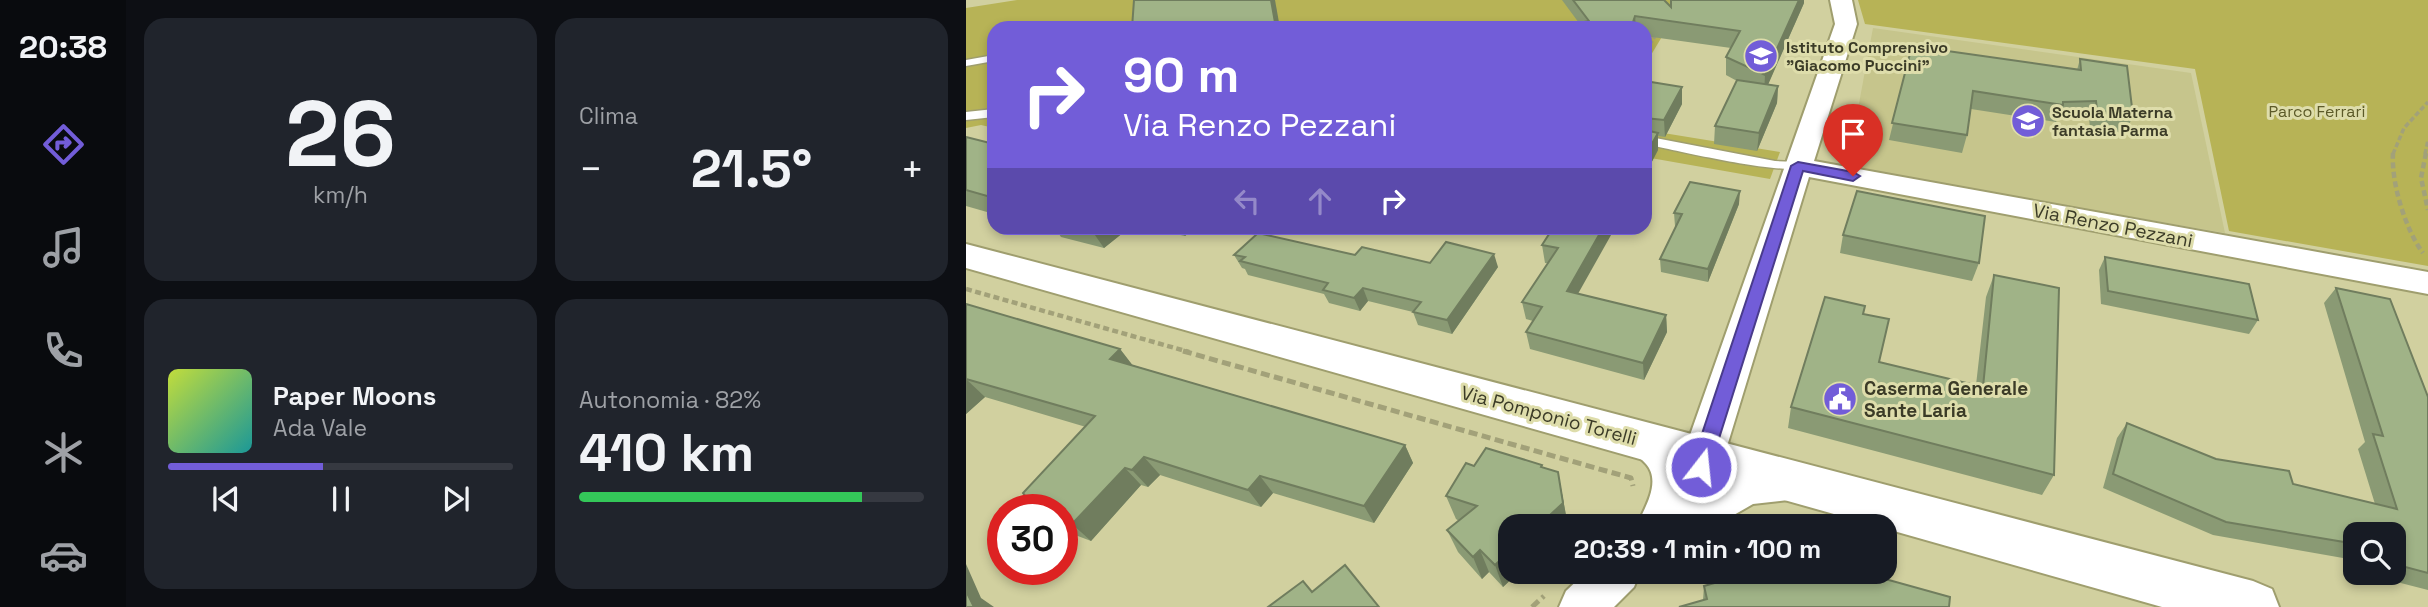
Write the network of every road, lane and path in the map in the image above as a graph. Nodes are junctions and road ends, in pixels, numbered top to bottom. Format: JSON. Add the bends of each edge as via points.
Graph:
{"nodes":[{"id":1,"x":1841,"y":0,"type":"edge"},
{"id":2,"x":1659,"y":30,"type":"edge"},
{"id":3,"x":1652,"y":40,"type":"edge"},
{"id":4,"x":987,"y":59,"type":"edge"},
{"id":5,"x":966,"y":63,"type":"edge"},
{"id":6,"x":2428,"y":102,"type":"edge"},
{"id":7,"x":987,"y":114,"type":"edge"},
{"id":8,"x":966,"y":116,"type":"edge"},
{"id":9,"x":2428,"y":140,"type":"edge"},
{"id":10,"x":1652,"y":141,"type":"edge"},
{"id":11,"x":1798,"y":166,"type":"junction"},
{"id":12,"x":2428,"y":210,"type":"edge"},
{"id":13,"x":966,"y":256,"type":"edge"},
{"id":14,"x":2428,"y":256,"type":"edge"},
{"id":15,"x":2428,"y":284,"type":"edge"},
{"id":16,"x":966,"y":289,"type":"edge"},
{"id":17,"x":1642,"y":440,"type":"junction"},
{"id":18,"x":1703,"y":457,"type":"junction"},
{"id":19,"x":1806,"y":485,"type":"junction"},
{"id":20,"x":1662,"y":514,"type":"edge"},
{"id":21,"x":1667,"y":514,"type":"edge"},
{"id":22,"x":1672,"y":514,"type":"edge"},
{"id":23,"x":1678,"y":514,"type":"edge"},
{"id":24,"x":1606,"y":584,"type":"edge"},
{"id":25,"x":1582,"y":607,"type":"edge"},
{"id":26,"x":2253,"y":607,"type":"edge"}],
"edges":[{"from":1,"to":11,"type":"street","via":[[1846,24]]},
{"from":2,"to":3,"type":"path"},
{"from":4,"to":5,"type":"lane"},
{"from":6,"to":14,"type":"path","via":[[2405,123],[2392,167],[2397,195],[2421,251]]},
{"from":7,"to":8,"type":"lane"},
{"from":9,"to":12,"type":"path","via":[[2421,178]]},
{"from":10,"to":11,"type":"lane"},
{"from":11,"to":15,"type":"street","name":"Via Renzo Pezzani"},
{"from":11,"to":18,"type":"street"},
{"from":13,"to":17,"type":"main road","name":"Via Pomponio Torelli"},
{"from":16,"to":20,"type":"path","via":[[1631,478]]},
{"from":17,"to":18,"type":"main road","name":"Via Pomponio Torelli"},
{"from":17,"to":21,"type":"street","via":[[1660,451],[1670,468]]},
{"from":18,"to":19,"type":"main road","name":"Via Pomponio Torelli"},
{"from":18,"to":22,"type":"street","via":[[1705,490]]},
{"from":19,"to":23,"type":"street","via":[[1774,481],[1754,485]]},
{"from":19,"to":26,"type":"main road","name":"Via Pomponio Torelli"},
{"from":24,"to":25,"type":"street"}]}
